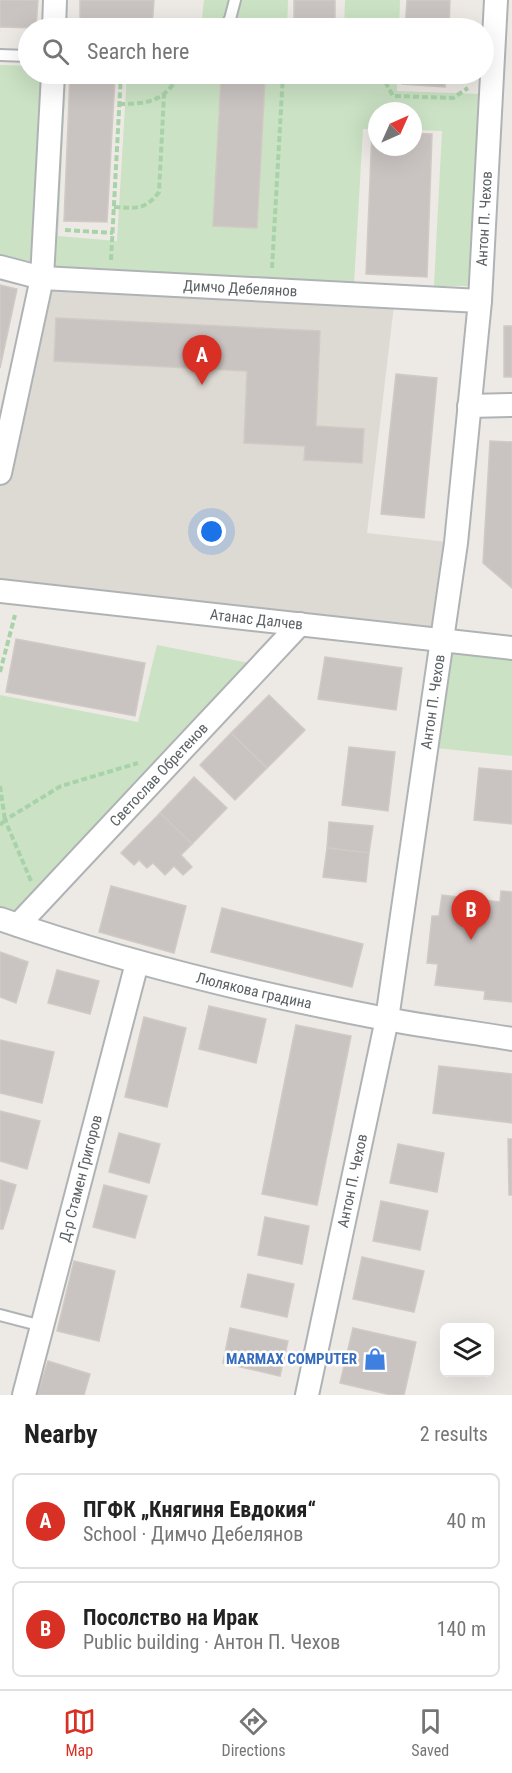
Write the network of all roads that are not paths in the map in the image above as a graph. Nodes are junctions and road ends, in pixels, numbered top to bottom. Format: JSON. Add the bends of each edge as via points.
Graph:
{"nodes":[{"id":1,"x":55,"y":0,"type":"edge"},
{"id":2,"x":236,"y":0,"type":"edge"},
{"id":3,"x":496,"y":0,"type":"edge"},
{"id":4,"x":54,"y":18,"type":"edge"},
{"id":5,"x":230,"y":18,"type":"edge"},
{"id":6,"x":494,"y":36,"type":"edge"},
{"id":7,"x":0,"y":55,"type":"edge"},
{"id":8,"x":18,"y":56,"type":"edge"},
{"id":9,"x":53,"y":84,"type":"edge"},
{"id":10,"x":491,"y":84,"type":"edge"},
{"id":11,"x":0,"y":267,"type":"edge"},
{"id":12,"x":42,"y":278,"type":"junction"},
{"id":13,"x":480,"y":301,"type":"junction"},
{"id":14,"x":512,"y":405,"type":"edge"},
{"id":15,"x":470,"y":406,"type":"junction"},
{"id":16,"x":0,"y":472,"type":"edge"},
{"id":17,"x":10,"y":592,"type":"edge"},
{"id":18,"x":300,"y":624,"type":"junction"},
{"id":19,"x":442,"y":640,"type":"junction"},
{"id":20,"x":512,"y":648,"type":"edge"},
{"id":21,"x":9,"y":922,"type":"edge"},
{"id":22,"x":138,"y":963,"type":"junction"},
{"id":23,"x":387,"y":1019,"type":"junction"},
{"id":24,"x":512,"y":1039,"type":"edge"},
{"id":25,"x":0,"y":1315,"type":"edge"},
{"id":26,"x":42,"y":1326,"type":"junction"},
{"id":27,"x":24,"y":1395,"type":"edge"},
{"id":28,"x":307,"y":1395,"type":"edge"}],
"edges":[{"from":1,"to":4,"type":"street"},
{"from":2,"to":5,"type":"lane"},
{"from":3,"to":6,"type":"street","name":"Антон П. Чехов"},
{"from":7,"to":8,"type":"lane"},
{"from":9,"to":12,"type":"street"},
{"from":10,"to":13,"type":"street","name":"Антон П. Чехов"},
{"from":11,"to":12,"type":"street","name":"Димчо Дебелянов"},
{"from":12,"to":13,"type":"street","name":"Димчо Дебелянов"},
{"from":12,"to":16,"type":"street"},
{"from":13,"to":15,"type":"street","name":"Антон П. Чехов"},
{"from":14,"to":15,"type":"street"},
{"from":15,"to":19,"type":"street","name":"Антон П. Чехов"},
{"from":17,"to":18,"type":"street","name":"Атанас Далчев"},
{"from":18,"to":19,"type":"street","name":"Атанас Далчев"},
{"from":18,"to":21,"type":"street","name":"Светослав Обретенов","via":[[182,750]]},
{"from":19,"to":20,"type":"street","name":"Атанас Далчев"},
{"from":19,"to":23,"type":"street","name":"Антон П. Чехов"},
{"from":21,"to":22,"type":"street","name":"Люлякова градина"},
{"from":22,"to":23,"type":"street","name":"Люлякова градина"},
{"from":22,"to":26,"type":"street","name":"Д-р Стамен Григоров"},
{"from":23,"to":24,"type":"street","name":"Люлякова градина"},
{"from":23,"to":28,"type":"street","name":"Антон П. Чехов"},
{"from":25,"to":26,"type":"lane"},
{"from":26,"to":27,"type":"street","name":"Д-р Стамен Григоров"}]}
